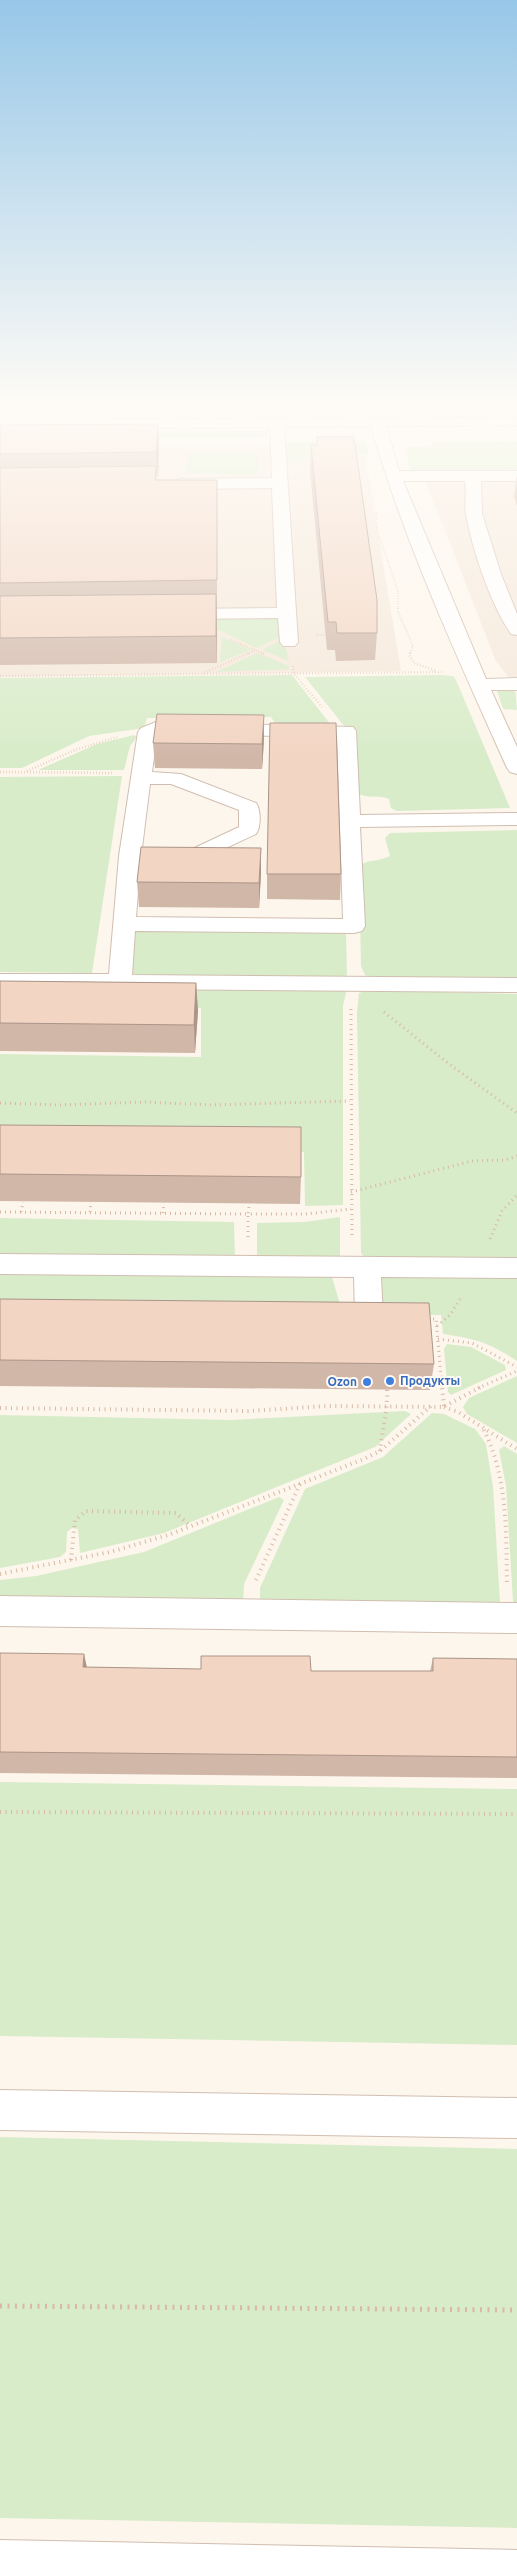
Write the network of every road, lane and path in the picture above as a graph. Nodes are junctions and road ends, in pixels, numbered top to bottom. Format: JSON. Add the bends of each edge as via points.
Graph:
{"nodes":[{"id":1,"x":282,"y":519,"type":"edge"},
{"id":2,"x":377,"y":519,"type":"edge"},
{"id":3,"x":411,"y":519,"type":"edge"},
{"id":4,"x":476,"y":519,"type":"edge"},
{"id":5,"x":286,"y":613,"type":"junction"},
{"id":6,"x":158,"y":614,"type":"edge"},
{"id":7,"x":178,"y":614,"type":"junction"},
{"id":8,"x":206,"y":614,"type":"junction"},
{"id":9,"x":517,"y":630,"type":"edge"},
{"id":10,"x":177,"y":634,"type":"edge"},
{"id":11,"x":206,"y":634,"type":"joint"},
{"id":12,"x":289,"y":639,"type":"joint"},
{"id":13,"x":256,"y":650,"type":"junction"},
{"id":14,"x":265,"y":654,"type":"dead end"},
{"id":15,"x":441,"y":672,"type":"junction"},
{"id":16,"x":201,"y":674,"type":"junction"},
{"id":17,"x":294,"y":674,"type":"junction"},
{"id":18,"x":0,"y":676,"type":"edge"},
{"id":19,"x":476,"y":678,"type":"junction"},
{"id":20,"x":447,"y":680,"type":"dead end"},
{"id":21,"x":517,"y":684,"type":"edge"},
{"id":22,"x":341,"y":731,"type":"junction"},
{"id":23,"x":148,"y":732,"type":"junction"},
{"id":24,"x":517,"y":768,"type":"edge"},
{"id":25,"x":0,"y":772,"type":"edge"},
{"id":26,"x":24,"y":772,"type":"junction"},
{"id":27,"x":141,"y":776,"type":"junction"},
{"id":28,"x":517,"y":819,"type":"edge"},
{"id":29,"x":350,"y":821,"type":"junction"},
{"id":30,"x":146,"y":862,"type":"junction"},
{"id":31,"x":125,"y":924,"type":"junction"},
{"id":32,"x":0,"y":981,"type":"edge"},
{"id":33,"x":120,"y":982,"type":"junction"},
{"id":34,"x":517,"y":985,"type":"edge"},
{"id":35,"x":354,"y":989,"type":"junction"},
{"id":36,"x":350,"y":1101,"type":"junction"},
{"id":37,"x":0,"y":1103,"type":"edge"},
{"id":38,"x":517,"y":1113,"type":"edge"},
{"id":39,"x":517,"y":1156,"type":"edge"},
{"id":40,"x":351,"y":1192,"type":"junction"},
{"id":41,"x":23,"y":1202,"type":"dead end"},
{"id":42,"x":91,"y":1202,"type":"edge"},
{"id":43,"x":164,"y":1203,"type":"edge"},
{"id":44,"x":249,"y":1207,"type":"dead end"},
{"id":45,"x":351,"y":1209,"type":"junction"},
{"id":46,"x":0,"y":1212,"type":"edge"},
{"id":47,"x":21,"y":1212,"type":"junction"},
{"id":48,"x":90,"y":1212,"type":"junction"},
{"id":49,"x":164,"y":1213,"type":"junction"},
{"id":50,"x":248,"y":1214,"type":"junction"},
{"id":51,"x":0,"y":1264,"type":"edge"},
{"id":52,"x":247,"y":1267,"type":"junction"},
{"id":53,"x":360,"y":1268,"type":"junction"},
{"id":54,"x":517,"y":1268,"type":"edge"},
{"id":55,"x":369,"y":1318,"type":"joint"},
{"id":56,"x":438,"y":1339,"type":"junction"},
{"id":57,"x":517,"y":1367,"type":"edge"},
{"id":58,"x":517,"y":1371,"type":"edge"},
{"id":59,"x":387,"y":1390,"type":"edge"},
{"id":60,"x":388,"y":1406,"type":"junction"},
{"id":61,"x":431,"y":1406,"type":"junction"},
{"id":62,"x":444,"y":1407,"type":"junction"},
{"id":63,"x":0,"y":1408,"type":"edge"},
{"id":64,"x":484,"y":1430,"type":"junction"},
{"id":65,"x":517,"y":1449,"type":"edge"},
{"id":66,"x":380,"y":1451,"type":"junction"},
{"id":67,"x":300,"y":1484,"type":"junction"},
{"id":68,"x":190,"y":1526,"type":"junction"},
{"id":69,"x":71,"y":1560,"type":"junction"},
{"id":70,"x":0,"y":1574,"type":"edge"},
{"id":71,"x":0,"y":1611,"type":"edge"},
{"id":72,"x":250,"y":1614,"type":"junction"},
{"id":73,"x":513,"y":1618,"type":"edge"},
{"id":74,"x":0,"y":1812,"type":"edge"},
{"id":75,"x":517,"y":1814,"type":"edge"},
{"id":76,"x":0,"y":2110,"type":"edge"},
{"id":77,"x":517,"y":2118,"type":"edge"},
{"id":78,"x":0,"y":2306,"type":"edge"},
{"id":79,"x":517,"y":2310,"type":"edge"},
{"id":80,"x":0,"y":2563,"type":"edge"},
{"id":81,"x":517,"y":2573,"type":"edge"}],
"edges":[{"from":1,"to":5,"type":"street"},
{"from":2,"to":15,"type":"path","via":[[377,530],[398,591],[398,612],[413,646],[409,655],[414,663],[425,669]]},
{"from":3,"to":19,"type":"street"},
{"from":4,"to":9,"type":"street","via":[[507,614]]},
{"from":5,"to":8,"type":"street"},
{"from":5,"to":12,"type":"street"},
{"from":6,"to":7,"type":"street"},
{"from":7,"to":8,"type":"street"},
{"from":7,"to":10,"type":"street"},
{"from":8,"to":11,"type":"street"},
{"from":11,"to":13,"type":"path","via":[[219,634]]},
{"from":12,"to":13,"type":"path"},
{"from":13,"to":14,"type":"path"},
{"from":13,"to":16,"type":"path"},
{"from":15,"to":17,"type":"path"},
{"from":15,"to":19,"type":"path"},
{"from":15,"to":20,"type":"path"},
{"from":16,"to":17,"type":"path"},
{"from":16,"to":18,"type":"path"},
{"from":17,"to":22,"type":"path"},
{"from":19,"to":21,"type":"street"},
{"from":19,"to":24,"type":"street"},
{"from":22,"to":23,"type":"street","via":[[156,728]]},
{"from":22,"to":29,"type":"street","via":[[346,731]]},
{"from":23,"to":26,"type":"path","via":[[96,742]]},
{"from":23,"to":27,"type":"street"},
{"from":25,"to":26,"type":"path"},
{"from":26,"to":27,"type":"path"},
{"from":27,"to":30,"type":"street"},
{"from":27,"to":30,"type":"street","via":[[174,778],[249,807],[249,830],[177,863]]},
{"from":28,"to":29,"type":"street"},
{"from":29,"to":31,"type":"street","via":[[354,926]]},
{"from":30,"to":31,"type":"street"},
{"from":31,"to":33,"type":"street"},
{"from":32,"to":33,"type":"street"},
{"from":33,"to":35,"type":"street"},
{"from":34,"to":35,"type":"street"},
{"from":35,"to":36,"type":"path","via":[[350,1013]]},
{"from":35,"to":38,"type":"path"},
{"from":36,"to":37,"type":"path","via":[[210,1105]]},
{"from":36,"to":40,"type":"path"},
{"from":39,"to":40,"type":"path","via":[[505,1160],[472,1161]]},
{"from":40,"to":45,"type":"path"},
{"from":41,"to":47,"type":"path"},
{"from":42,"to":48,"type":"path"},
{"from":43,"to":49,"type":"path"},
{"from":44,"to":50,"type":"path"},
{"from":45,"to":50,"type":"path","via":[[305,1214]]},
{"from":45,"to":53,"type":"path"},
{"from":46,"to":47,"type":"path"},
{"from":47,"to":48,"type":"path"},
{"from":48,"to":49,"type":"path"},
{"from":49,"to":50,"type":"path"},
{"from":50,"to":52,"type":"path"},
{"from":51,"to":52,"type":"street"},
{"from":52,"to":53,"type":"street"},
{"from":53,"to":54,"type":"street"},
{"from":53,"to":55,"type":"street"},
{"from":55,"to":56,"type":"path","via":[[436,1319]]},
{"from":56,"to":57,"type":"path","via":[[472,1343]]},
{"from":56,"to":62,"type":"path"},
{"from":58,"to":62,"type":"path"},
{"from":59,"to":60,"type":"path"},
{"from":60,"to":61,"type":"path"},
{"from":60,"to":63,"type":"path","via":[[248,1411]]},
{"from":60,"to":66,"type":"path"},
{"from":61,"to":62,"type":"path"},
{"from":61,"to":66,"type":"path"},
{"from":62,"to":64,"type":"path","via":[[458,1412]]},
{"from":64,"to":65,"type":"path"},
{"from":64,"to":73,"type":"path","via":[[491,1442],[501,1484]]},
{"from":66,"to":67,"type":"path"},
{"from":67,"to":68,"type":"path"},
{"from":67,"to":72,"type":"path","via":[[252,1590]]},
{"from":68,"to":69,"type":"path","via":[[152,1540]]},
{"from":68,"to":69,"type":"path","via":[[176,1513],[86,1511],[75,1520]]},
{"from":69,"to":70,"type":"path"},
{"from":71,"to":72,"type":"street"},
{"from":72,"to":73,"type":"street"},
{"from":74,"to":75,"type":"path"},
{"from":76,"to":77,"type":"street"},
{"from":78,"to":79,"type":"path"},
{"from":80,"to":81,"type":"street"}]}
